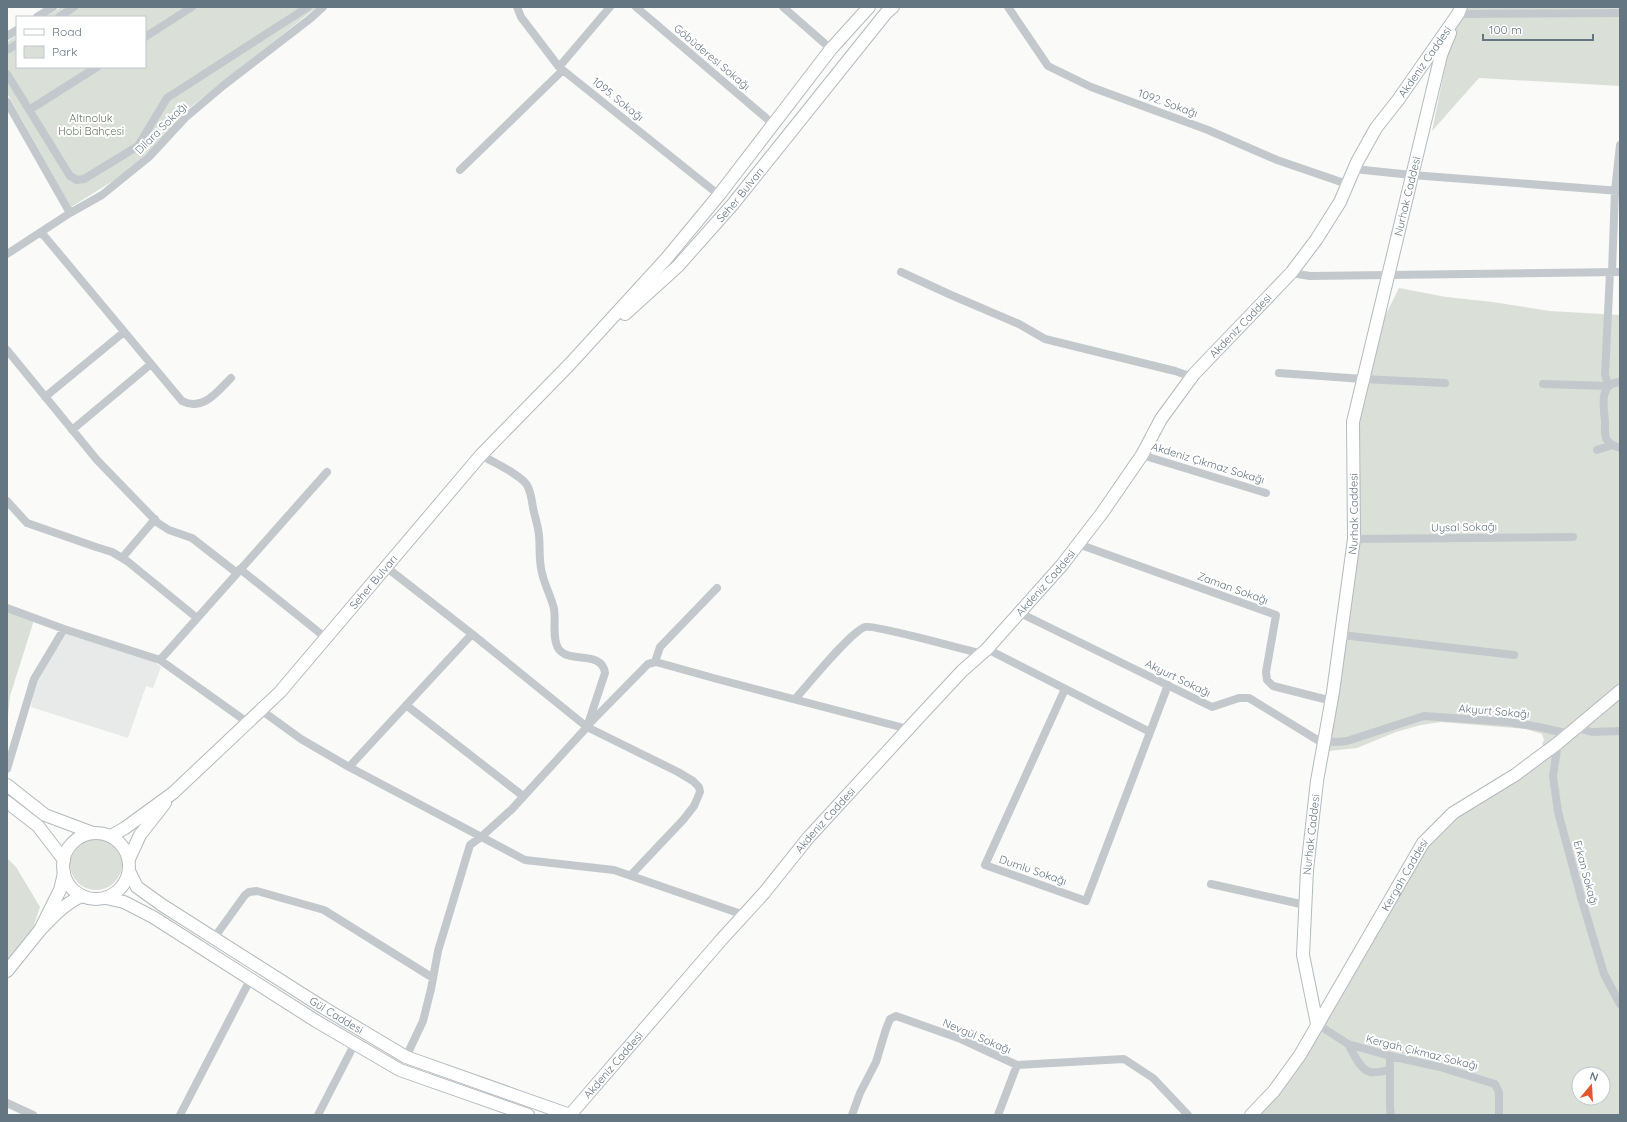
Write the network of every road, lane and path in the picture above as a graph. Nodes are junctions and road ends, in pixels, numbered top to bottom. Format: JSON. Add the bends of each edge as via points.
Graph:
{"nodes":[{"id":1,"x":53,"y":7,"type":"edge"},
{"id":2,"x":74,"y":7,"type":"edge"},
{"id":3,"x":192,"y":7,"type":"edge"},
{"id":4,"x":308,"y":7,"type":"edge"},
{"id":5,"x":323,"y":7,"type":"edge"},
{"id":6,"x":517,"y":7,"type":"edge"},
{"id":7,"x":610,"y":7,"type":"edge"},
{"id":8,"x":636,"y":7,"type":"edge"},
{"id":9,"x":783,"y":7,"type":"edge"},
{"id":10,"x":869,"y":7,"type":"edge"},
{"id":11,"x":893,"y":7,"type":"edge"},
{"id":12,"x":1008,"y":7,"type":"edge"},
{"id":13,"x":1459,"y":10,"type":"edge"},
{"id":14,"x":1620,"y":13,"type":"edge"},
{"id":15,"x":39,"y":16,"type":"edge"},
{"id":16,"x":60,"y":16,"type":"edge"},
{"id":17,"x":16,"y":31,"type":"edge"},
{"id":18,"x":7,"y":36,"type":"edge"},
{"id":19,"x":146,"y":36,"type":"edge"},
{"id":20,"x":16,"y":45,"type":"edge"},
{"id":21,"x":831,"y":49,"type":"junction"},
{"id":22,"x":7,"y":50,"type":"edge"},
{"id":23,"x":95,"y":68,"type":"edge"},
{"id":24,"x":561,"y":68,"type":"junction"},
{"id":25,"x":7,"y":74,"type":"edge"},
{"id":26,"x":7,"y":102,"type":"edge"},
{"id":27,"x":28,"y":110,"type":"junction"},
{"id":28,"x":773,"y":124,"type":"junction"},
{"id":29,"x":1620,"y":145,"type":"edge"},
{"id":30,"x":1354,"y":169,"type":"junction"},
{"id":31,"x":460,"y":170,"type":"dead end"},
{"id":32,"x":1412,"y":175,"type":"junction"},
{"id":33,"x":1347,"y":184,"type":"junction"},
{"id":34,"x":1618,"y":191,"type":"edge"},
{"id":35,"x":720,"y":195,"type":"junction"},
{"id":36,"x":70,"y":213,"type":"junction"},
{"id":37,"x":41,"y":232,"type":"junction"},
{"id":38,"x":7,"y":254,"type":"edge"},
{"id":39,"x":901,"y":272,"type":"dead end"},
{"id":40,"x":1614,"y":272,"type":"edge"},
{"id":41,"x":1291,"y":273,"type":"junction"},
{"id":42,"x":1387,"y":275,"type":"junction"},
{"id":43,"x":124,"y":332,"type":"junction"},
{"id":44,"x":7,"y":350,"type":"edge"},
{"id":45,"x":151,"y":364,"type":"junction"},
{"id":46,"x":569,"y":365,"type":"junction"},
{"id":47,"x":1278,"y":372,"type":"dead end"},
{"id":48,"x":1192,"y":377,"type":"junction"},
{"id":49,"x":231,"y":378,"type":"dead end"},
{"id":50,"x":1363,"y":379,"type":"junction"},
{"id":51,"x":1620,"y":382,"type":"edge"},
{"id":52,"x":1445,"y":383,"type":"dead end"},
{"id":53,"x":1543,"y":384,"type":"dead end"},
{"id":54,"x":1609,"y":386,"type":"junction"},
{"id":55,"x":45,"y":397,"type":"junction"},
{"id":56,"x":72,"y":430,"type":"junction"},
{"id":57,"x":1616,"y":447,"type":"edge"},
{"id":58,"x":1597,"y":450,"type":"dead end"},
{"id":59,"x":481,"y":455,"type":"junction"},
{"id":60,"x":1142,"y":455,"type":"junction"},
{"id":61,"x":326,"y":472,"type":"dead end"},
{"id":62,"x":1266,"y":493,"type":"dead end"},
{"id":63,"x":7,"y":502,"type":"edge"},
{"id":64,"x":155,"y":519,"type":"junction"},
{"id":65,"x":1573,"y":537,"type":"dead end"},
{"id":66,"x":1354,"y":539,"type":"junction"},
{"id":67,"x":1078,"y":544,"type":"junction"},
{"id":68,"x":122,"y":558,"type":"junction"},
{"id":69,"x":386,"y":567,"type":"junction"},
{"id":70,"x":238,"y":571,"type":"junction"},
{"id":71,"x":717,"y":588,"type":"dead end"},
{"id":72,"x":7,"y":608,"type":"edge"},
{"id":73,"x":1020,"y":613,"type":"junction"},
{"id":74,"x":198,"y":618,"type":"junction"},
{"id":75,"x":64,"y":629,"type":"junction"},
{"id":76,"x":472,"y":634,"type":"junction"},
{"id":77,"x":1342,"y":635,"type":"junction"},
{"id":78,"x":326,"y":638,"type":"junction"},
{"id":79,"x":984,"y":651,"type":"junction"},
{"id":80,"x":1514,"y":655,"type":"dead end"},
{"id":81,"x":160,"y":660,"type":"junction"},
{"id":82,"x":655,"y":662,"type":"junction"},
{"id":83,"x":1168,"y":685,"type":"junction"},
{"id":84,"x":1065,"y":689,"type":"junction"},
{"id":85,"x":1620,"y":691,"type":"edge"},
{"id":86,"x":795,"y":699,"type":"junction"},
{"id":87,"x":1332,"y":701,"type":"junction"},
{"id":88,"x":406,"y":705,"type":"junction"},
{"id":89,"x":261,"y":710,"type":"junction"},
{"id":90,"x":247,"y":722,"type":"junction"},
{"id":91,"x":587,"y":727,"type":"junction"},
{"id":92,"x":908,"y":728,"type":"junction"},
{"id":93,"x":1573,"y":731,"type":"junction"},
{"id":94,"x":1620,"y":731,"type":"edge"},
{"id":95,"x":1150,"y":732,"type":"junction"},
{"id":96,"x":1324,"y":743,"type":"junction"},
{"id":97,"x":1558,"y":743,"type":"junction"},
{"id":98,"x":349,"y":767,"type":"junction"},
{"id":99,"x":7,"y":768,"type":"edge"},
{"id":100,"x":7,"y":785,"type":"edge"},
{"id":101,"x":173,"y":793,"type":"junction"},
{"id":102,"x":524,"y":796,"type":"junction"},
{"id":103,"x":7,"y":802,"type":"edge"},
{"id":104,"x":92,"y":833,"type":"junction"},
{"id":105,"x":110,"y":836,"type":"junction"},
{"id":106,"x":482,"y":837,"type":"junction"},
{"id":107,"x":129,"y":865,"type":"junction"},
{"id":108,"x":64,"y":866,"type":"junction"},
{"id":109,"x":631,"y":875,"type":"junction"},
{"id":110,"x":1211,"y":884,"type":"dead end"},
{"id":111,"x":82,"y":896,"type":"junction"},
{"id":112,"x":106,"y":898,"type":"junction"},
{"id":113,"x":1305,"y":905,"type":"junction"},
{"id":114,"x":744,"y":915,"type":"junction"},
{"id":115,"x":40,"y":930,"type":"junction"},
{"id":116,"x":214,"y":938,"type":"junction"},
{"id":117,"x":7,"y":971,"type":"edge"},
{"id":118,"x":251,"y":978,"type":"junction"},
{"id":119,"x":434,"y":978,"type":"junction"},
{"id":120,"x":1620,"y":1004,"type":"edge"},
{"id":121,"x":1317,"y":1024,"type":"junction"},
{"id":122,"x":355,"y":1044,"type":"junction"},
{"id":123,"x":1348,"y":1044,"type":"junction"},
{"id":124,"x":1390,"y":1056,"type":"junction"},
{"id":125,"x":406,"y":1057,"type":"junction"},
{"id":126,"x":1017,"y":1065,"type":"junction"},
{"id":127,"x":1390,"y":1070,"type":"junction"},
{"id":128,"x":7,"y":1103,"type":"edge"},
{"id":129,"x":33,"y":1115,"type":"edge"},
{"id":130,"x":180,"y":1115,"type":"edge"},
{"id":131,"x":318,"y":1115,"type":"edge"},
{"id":132,"x":528,"y":1115,"type":"edge"},
{"id":133,"x":570,"y":1115,"type":"edge"},
{"id":134,"x":852,"y":1115,"type":"edge"},
{"id":135,"x":998,"y":1115,"type":"edge"},
{"id":136,"x":1188,"y":1115,"type":"edge"},
{"id":137,"x":1251,"y":1115,"type":"edge"},
{"id":138,"x":1392,"y":1115,"type":"edge"},
{"id":139,"x":1499,"y":1115,"type":"edge"}],
"edges":[{"from":1,"to":15,"type":"street"},
{"from":2,"to":16,"type":"street"},
{"from":3,"to":19,"type":"street"},
{"from":4,"to":27,"type":"street","via":[[167,98],[138,146],[84,179],[77,180],[70,176]]},
{"from":5,"to":36,"type":"street","name":"Dilara Sokağı","via":[[185,118],[149,157],[102,195]]},
{"from":6,"to":24,"type":"street","name":"1095. Sokağı","via":[[521,17]]},
{"from":7,"to":24,"type":"street"},
{"from":8,"to":28,"type":"street","name":"Göbüderesi Sokağı"},
{"from":9,"to":21,"type":"street"},
{"from":10,"to":21,"type":"street","name":"Seher Bulvarı"},
{"from":11,"to":46,"type":"street","name":"Seher Bulvarı","via":[[733,204],[678,266]]},
{"from":12,"to":33,"type":"street","name":"1092. Sokağı","via":[[1048,66],[1091,87],[1208,130],[1277,160]]},
{"from":13,"to":14,"type":"street"},
{"from":13,"to":30,"type":"street","name":"Akdeniz Caddesi","via":[[1376,128]]},
{"from":13,"to":32,"type":"street","name":"Nurhak Caddesi","via":[[1441,55]]},
{"from":17,"to":18,"type":"street"},
{"from":20,"to":22,"type":"street"},
{"from":21,"to":28,"type":"street","name":"Seher Bulvarı"},
{"from":23,"to":27,"type":"street"},
{"from":24,"to":31,"type":"street"},
{"from":24,"to":35,"type":"street","name":"1095. Sokağı"},
{"from":25,"to":27,"type":"street"},
{"from":26,"to":36,"type":"street"},
{"from":28,"to":35,"type":"street","name":"Seher Bulvarı"},
{"from":29,"to":34,"type":"street"},
{"from":30,"to":32,"type":"street"},
{"from":30,"to":33,"type":"street","name":"Akdeniz Caddesi"},
{"from":32,"to":34,"type":"street"},
{"from":32,"to":42,"type":"street","name":"Nurhak Caddesi"},
{"from":33,"to":41,"type":"street","name":"Akdeniz Caddesi","via":[[1336,209]]},
{"from":34,"to":40,"type":"street"},
{"from":35,"to":46,"type":"street","name":"Seher Bulvarı","via":[[666,259]]},
{"from":36,"to":37,"type":"street","name":"Dilara Sokağı"},
{"from":37,"to":38,"type":"street","name":"Dilara Sokağı"},
{"from":37,"to":43,"type":"street"},
{"from":39,"to":48,"type":"street","via":[[1019,324],[1045,339]]},
{"from":40,"to":42,"type":"street"},
{"from":40,"to":54,"type":"street","via":[[1605,375]]},
{"from":41,"to":42,"type":"street","via":[[1310,276]]},
{"from":41,"to":48,"type":"street","name":"Akdeniz Caddesi"},
{"from":42,"to":50,"type":"street","name":"Nurhak Caddesi"},
{"from":43,"to":45,"type":"street"},
{"from":43,"to":55,"type":"street"},
{"from":44,"to":55,"type":"street"},
{"from":45,"to":49,"type":"street","via":[[182,400],[193,405],[203,403]]},
{"from":45,"to":56,"type":"street"},
{"from":46,"to":59,"type":"street","name":"Seher Bulvarı"},
{"from":47,"to":50,"type":"street"},
{"from":48,"to":60,"type":"street","name":"Akdeniz Caddesi","via":[[1161,419]]},
{"from":50,"to":52,"type":"street"},
{"from":50,"to":66,"type":"street","name":"Nurhak Caddesi","via":[[1353,422]]},
{"from":51,"to":54,"type":"street","via":[[1613,382]]},
{"from":53,"to":54,"type":"street"},
{"from":54,"to":57,"type":"street","via":[[1603,399],[1606,438]]},
{"from":55,"to":56,"type":"street"},
{"from":56,"to":64,"type":"street","via":[[97,460]]},
{"from":57,"to":58,"type":"street"},
{"from":59,"to":69,"type":"street","name":"Seher Bulvarı"},
{"from":59,"to":91,"type":"street","via":[[527,484],[539,533],[541,568],[556,619],[556,642],[559,649],[569,656],[601,662],[604,669]]},
{"from":60,"to":62,"type":"street","name":"Akdeniz Çıkmaz Sokağı"},
{"from":60,"to":67,"type":"street","name":"Akdeniz Caddesi"},
{"from":61,"to":70,"type":"street"},
{"from":63,"to":68,"type":"street","via":[[27,523]]},
{"from":64,"to":68,"type":"street"},
{"from":64,"to":70,"type":"street","via":[[169,530],[192,538]]},
{"from":65,"to":66,"type":"street","name":"Uysal Sokağı"},
{"from":66,"to":77,"type":"street","name":"Nurhak Caddesi"},
{"from":67,"to":73,"type":"street","name":"Akdeniz Caddesi"},
{"from":67,"to":87,"type":"street","name":"Zaman Sokağı","via":[[1276,615],[1266,672],[1267,680],[1273,686]]},
{"from":68,"to":74,"type":"street"},
{"from":69,"to":76,"type":"street"},
{"from":69,"to":78,"type":"street","name":"Seher Bulvarı"},
{"from":70,"to":74,"type":"street"},
{"from":70,"to":78,"type":"street"},
{"from":71,"to":82,"type":"street","via":[[660,647]]},
{"from":72,"to":75,"type":"street"},
{"from":73,"to":79,"type":"street","name":"Akdeniz Caddesi"},
{"from":73,"to":83,"type":"street","name":"Akyurt Sokağı"},
{"from":74,"to":81,"type":"street"},
{"from":75,"to":81,"type":"street"},
{"from":75,"to":99,"type":"street","via":[[34,679]]},
{"from":76,"to":88,"type":"street"},
{"from":76,"to":91,"type":"street"},
{"from":77,"to":80,"type":"street"},
{"from":77,"to":87,"type":"street","name":"Nurhak Caddesi"},
{"from":78,"to":89,"type":"street","name":"Seher Bulvarı","via":[[280,692]]},
{"from":79,"to":84,"type":"street"},
{"from":79,"to":86,"type":"street","via":[[865,627],[839,649]]},
{"from":79,"to":92,"type":"street","name":"Akdeniz Caddesi"},
{"from":81,"to":90,"type":"street"},
{"from":82,"to":86,"type":"street"},
{"from":82,"to":91,"type":"street","via":[[648,664]]},
{"from":83,"to":95,"type":"street","name":"Dumlu Sokağı"},
{"from":83,"to":96,"type":"street","name":"Akyurt Sokağı","via":[[1212,707],[1239,698],[1249,698]]},
{"from":84,"to":95,"type":"street"},
{"from":84,"to":95,"type":"street","name":"Dumlu Sokağı","via":[[985,865],[1086,901]]},
{"from":85,"to":93,"type":"street","name":"Kergah Caddesi"},
{"from":86,"to":92,"type":"street"},
{"from":87,"to":96,"type":"street","name":"Nurhak Caddesi"},
{"from":88,"to":98,"type":"street"},
{"from":88,"to":102,"type":"street"},
{"from":89,"to":90,"type":"street","name":"Seher Bulvarı"},
{"from":89,"to":98,"type":"street","via":[[301,739]]},
{"from":90,"to":101,"type":"street","name":"Seher Bulvarı"},
{"from":91,"to":102,"type":"street"},
{"from":91,"to":109,"type":"street","via":[[678,772],[699,787],[699,796],[694,806]]},
{"from":92,"to":114,"type":"street","name":"Akdeniz Caddesi","via":[[808,838]]},
{"from":93,"to":94,"type":"street","name":"Akyurt Sokağı"},
{"from":93,"to":96,"type":"street","name":"Akyurt Sokağı","via":[[1508,722],[1424,716],[1347,741]]},
{"from":93,"to":97,"type":"street","name":"Kergah Caddesi"},
{"from":96,"to":113,"type":"street","name":"Nurhak Caddesi","via":[[1306,870]]},
{"from":97,"to":120,"type":"street","name":"Erkan Sokağı","via":[[1553,776],[1558,812],[1604,974]]},
{"from":97,"to":121,"type":"street","name":"Kergah Caddesi","via":[[1515,775],[1453,814],[1422,843]]},
{"from":98,"to":106,"type":"street"},
{"from":100,"to":104,"type":"street","via":[[45,815]]},
{"from":101,"to":105,"type":"street","name":"Seher Bulvarı"},
{"from":101,"to":107,"type":"street","name":"Seher Bulvarı","via":[[140,835]]},
{"from":102,"to":106,"type":"street"},
{"from":103,"to":108,"type":"street","via":[[38,826]]},
{"from":104,"to":105,"type":"street"},
{"from":104,"to":108,"type":"street","via":[[81,836],[68,849]]},
{"from":105,"to":107,"type":"street","via":[[124,848]]},
{"from":106,"to":109,"type":"street","via":[[525,860],[614,870]]},
{"from":106,"to":119,"type":"street","via":[[470,845],[438,952]]},
{"from":107,"to":112,"type":"street","via":[[122,888]]},
{"from":107,"to":116,"type":"street","name":"Gül Caddesi","via":[[137,886]]},
{"from":108,"to":111,"type":"street","via":[[68,884]]},
{"from":108,"to":115,"type":"street","via":[[60,890]]},
{"from":109,"to":114,"type":"street"},
{"from":110,"to":113,"type":"street"},
{"from":111,"to":112,"type":"street"},
{"from":111,"to":115,"type":"street","via":[[64,907]]},
{"from":112,"to":118,"type":"street","name":"Gül Caddesi","via":[[124,902],[154,917]]},
{"from":113,"to":121,"type":"street","name":"Nurhak Caddesi","via":[[1303,955]]},
{"from":114,"to":133,"type":"street","name":"Akdeniz Caddesi"},
{"from":115,"to":117,"type":"street"},
{"from":116,"to":119,"type":"street","via":[[245,895],[257,891],[324,910]]},
{"from":116,"to":125,"type":"street","name":"Gül Caddesi"},
{"from":118,"to":122,"type":"street","name":"Gül Caddesi"},
{"from":118,"to":130,"type":"street"},
{"from":119,"to":125,"type":"street","via":[[423,1021]]},
{"from":121,"to":123,"type":"street","name":"Kergah Çıkmaz Sokağı"},
{"from":121,"to":137,"type":"street","name":"Kergah Caddesi","via":[[1300,1055]]},
{"from":122,"to":131,"type":"street"},
{"from":122,"to":132,"type":"street","name":"Gül Caddesi","via":[[400,1070]]},
{"from":123,"to":124,"type":"street","name":"Kergah Çıkmaz Sokağı"},
{"from":123,"to":127,"type":"street","via":[[1367,1071]]},
{"from":124,"to":127,"type":"street"},
{"from":124,"to":139,"type":"street","name":"Kergah Çıkmaz Sokağı","via":[[1440,1067],[1494,1084],[1499,1092]]},
{"from":125,"to":133,"type":"street","name":"Gül Caddesi"},
{"from":126,"to":134,"type":"street","name":"Nevgül Sokağı","via":[[961,1039],[894,1017],[886,1029],[876,1062]]},
{"from":126,"to":135,"type":"street"},
{"from":126,"to":136,"type":"street","name":"Nevgül Sokağı","via":[[1124,1058],[1153,1078]]},
{"from":127,"to":138,"type":"street"},
{"from":128,"to":129,"type":"street"}]}
